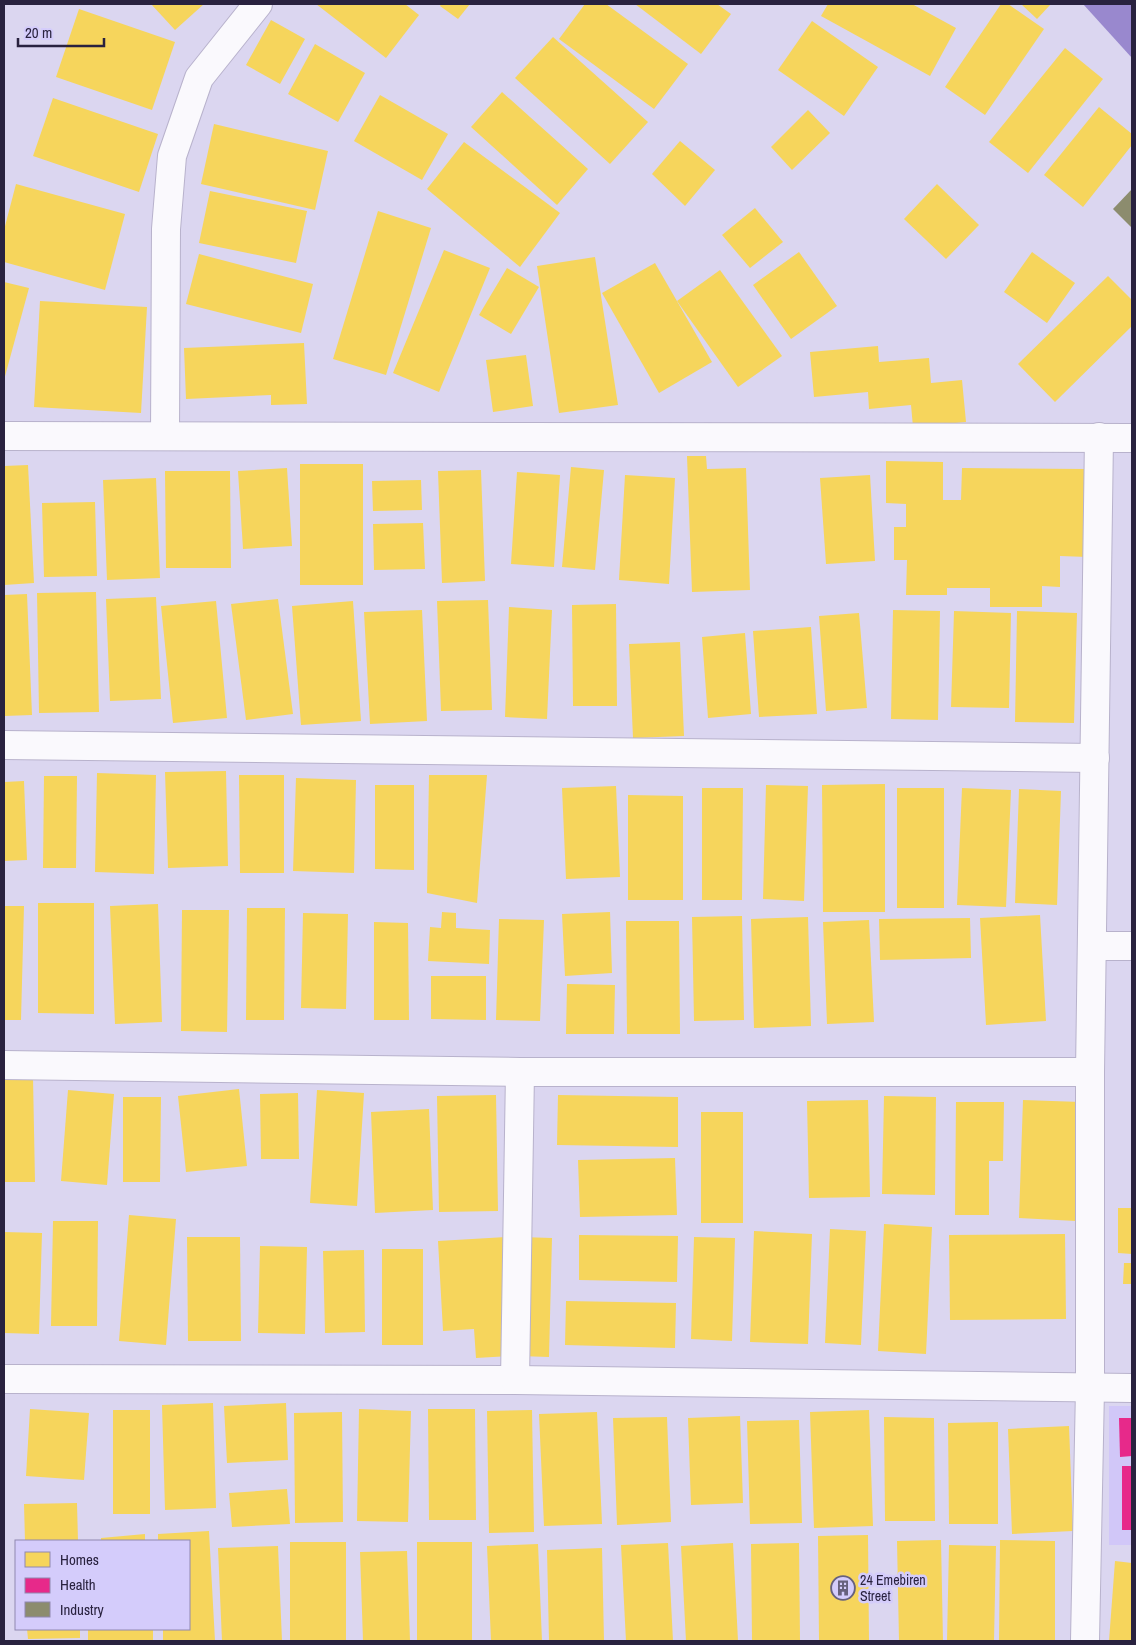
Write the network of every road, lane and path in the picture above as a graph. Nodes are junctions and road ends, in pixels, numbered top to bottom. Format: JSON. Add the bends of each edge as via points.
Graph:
{"nodes":[{"id":1,"x":258,"y":4,"type":"edge"},
{"id":2,"x":165,"y":435,"type":"junction"},
{"id":3,"x":4,"y":436,"type":"edge"},
{"id":4,"x":1099,"y":437,"type":"junction"},
{"id":5,"x":1132,"y":438,"type":"edge"},
{"id":6,"x":4,"y":745,"type":"edge"},
{"id":7,"x":1094,"y":758,"type":"junction"},
{"id":8,"x":1092,"y":946,"type":"junction"},
{"id":9,"x":1132,"y":946,"type":"edge"},
{"id":10,"x":4,"y":1066,"type":"edge"},
{"id":11,"x":520,"y":1072,"type":"junction"},
{"id":12,"x":1090,"y":1072,"type":"junction"},
{"id":13,"x":4,"y":1379,"type":"edge"},
{"id":14,"x":515,"y":1380,"type":"junction"},
{"id":15,"x":1090,"y":1388,"type":"junction"},
{"id":16,"x":1132,"y":1388,"type":"edge"},
{"id":17,"x":1085,"y":1641,"type":"edge"}],
"edges":[{"from":1,"to":2,"type":"street","via":[[199,78],[172,156],[166,229]]},
{"from":2,"to":3,"type":"street"},
{"from":2,"to":4,"type":"street"},
{"from":4,"to":5,"type":"street"},
{"from":4,"to":7,"type":"street"},
{"from":6,"to":7,"type":"street"},
{"from":7,"to":8,"type":"street"},
{"from":8,"to":9,"type":"street"},
{"from":8,"to":12,"type":"street"},
{"from":10,"to":11,"type":"street"},
{"from":11,"to":12,"type":"street"},
{"from":11,"to":14,"type":"street"},
{"from":12,"to":15,"type":"street"},
{"from":13,"to":14,"type":"street"},
{"from":14,"to":15,"type":"street"},
{"from":15,"to":16,"type":"street"},
{"from":15,"to":17,"type":"street"}]}
